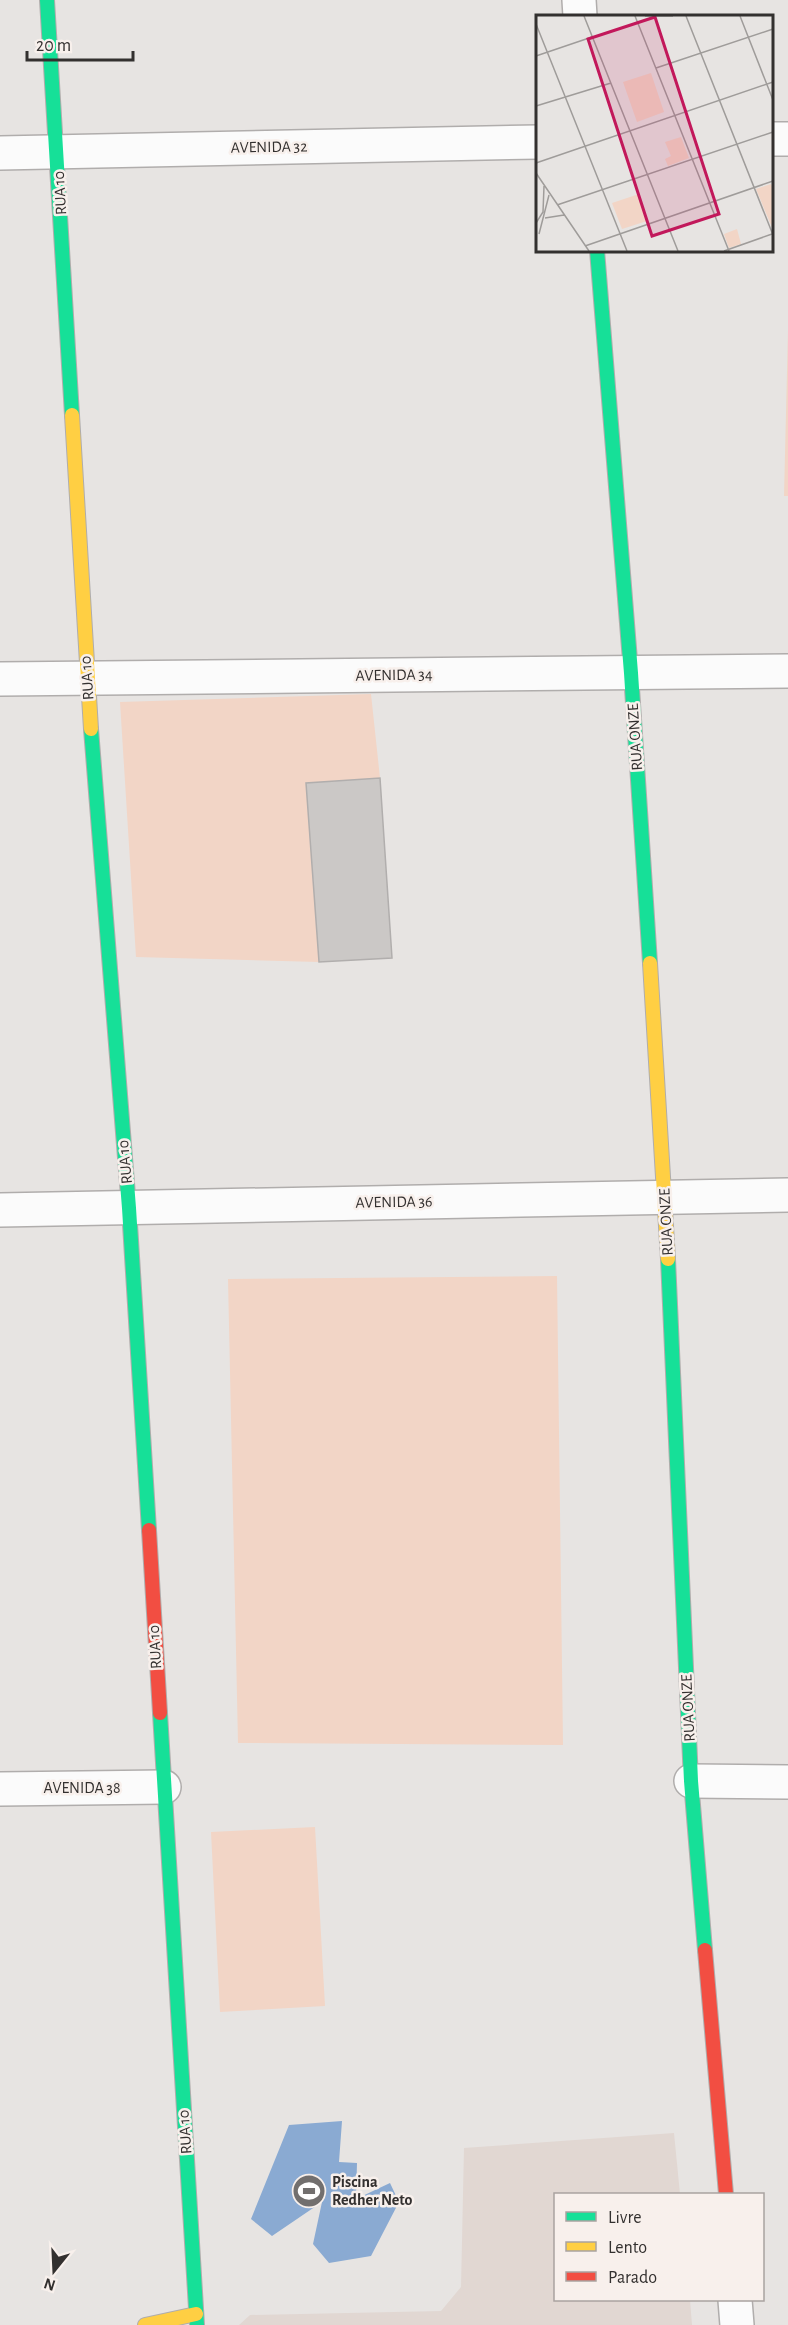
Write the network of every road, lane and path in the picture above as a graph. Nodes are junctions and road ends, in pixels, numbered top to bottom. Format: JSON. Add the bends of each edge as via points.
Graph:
{"nodes":[{"id":1,"x":47,"y":0,"type":"edge"},
{"id":2,"x":579,"y":0,"type":"edge"},
{"id":3,"x":580,"y":15,"type":"edge"},
{"id":4,"x":536,"y":142,"type":"edge"},
{"id":5,"x":57,"y":152,"type":"junction"},
{"id":6,"x":0,"y":153,"type":"edge"},
{"id":7,"x":597,"y":252,"type":"edge"},
{"id":8,"x":788,"y":671,"type":"edge"},
{"id":9,"x":631,"y":673,"type":"junction"},
{"id":10,"x":87,"y":677,"type":"junction"},
{"id":11,"x":0,"y":679,"type":"edge"},
{"id":12,"x":788,"y":1195,"type":"edge"},
{"id":13,"x":665,"y":1197,"type":"junction"},
{"id":14,"x":129,"y":1208,"type":"junction"},
{"id":15,"x":0,"y":1210,"type":"edge"},
{"id":16,"x":691,"y":1781,"type":"junction"},
{"id":17,"x":788,"y":1782,"type":"edge"},
{"id":18,"x":164,"y":1787,"type":"junction"},
{"id":19,"x":0,"y":1789,"type":"edge"},
{"id":20,"x":726,"y":2193,"type":"edge"},
{"id":21,"x":735,"y":2301,"type":"edge"},
{"id":22,"x":196,"y":2320,"type":"edge"},
{"id":23,"x":146,"y":2325,"type":"edge"},
{"id":24,"x":737,"y":2325,"type":"edge"}],
"edges":[{"from":1,"to":5,"type":"street","name":"RUA 10"},
{"from":2,"to":3,"type":"street"},
{"from":4,"to":5,"type":"street","name":"AVENIDA 32"},
{"from":5,"to":6,"type":"street","name":"AVENIDA 32"},
{"from":5,"to":10,"type":"street","name":"RUA 10"},
{"from":7,"to":9,"type":"street","name":"RUA ONZE"},
{"from":8,"to":9,"type":"street","name":"AVENIDA 34"},
{"from":9,"to":10,"type":"street","name":"AVENIDA 34"},
{"from":9,"to":13,"type":"street","name":"RUA ONZE"},
{"from":10,"to":11,"type":"street","name":"AVENIDA 34"},
{"from":10,"to":14,"type":"street","name":"RUA 10"},
{"from":12,"to":13,"type":"street","name":"AVENIDA 36"},
{"from":13,"to":14,"type":"street","name":"AVENIDA 36"},
{"from":13,"to":16,"type":"street","name":"RUA ONZE"},
{"from":14,"to":15,"type":"street","name":"AVENIDA 36"},
{"from":14,"to":18,"type":"street","name":"RUA 10"},
{"from":16,"to":17,"type":"street"},
{"from":16,"to":20,"type":"street","name":"RUA ONZE"},
{"from":18,"to":19,"type":"street","name":"AVENIDA 38"},
{"from":18,"to":22,"type":"street","name":"RUA 10"},
{"from":21,"to":24,"type":"street"},
{"from":22,"to":23,"type":"street"}]}
